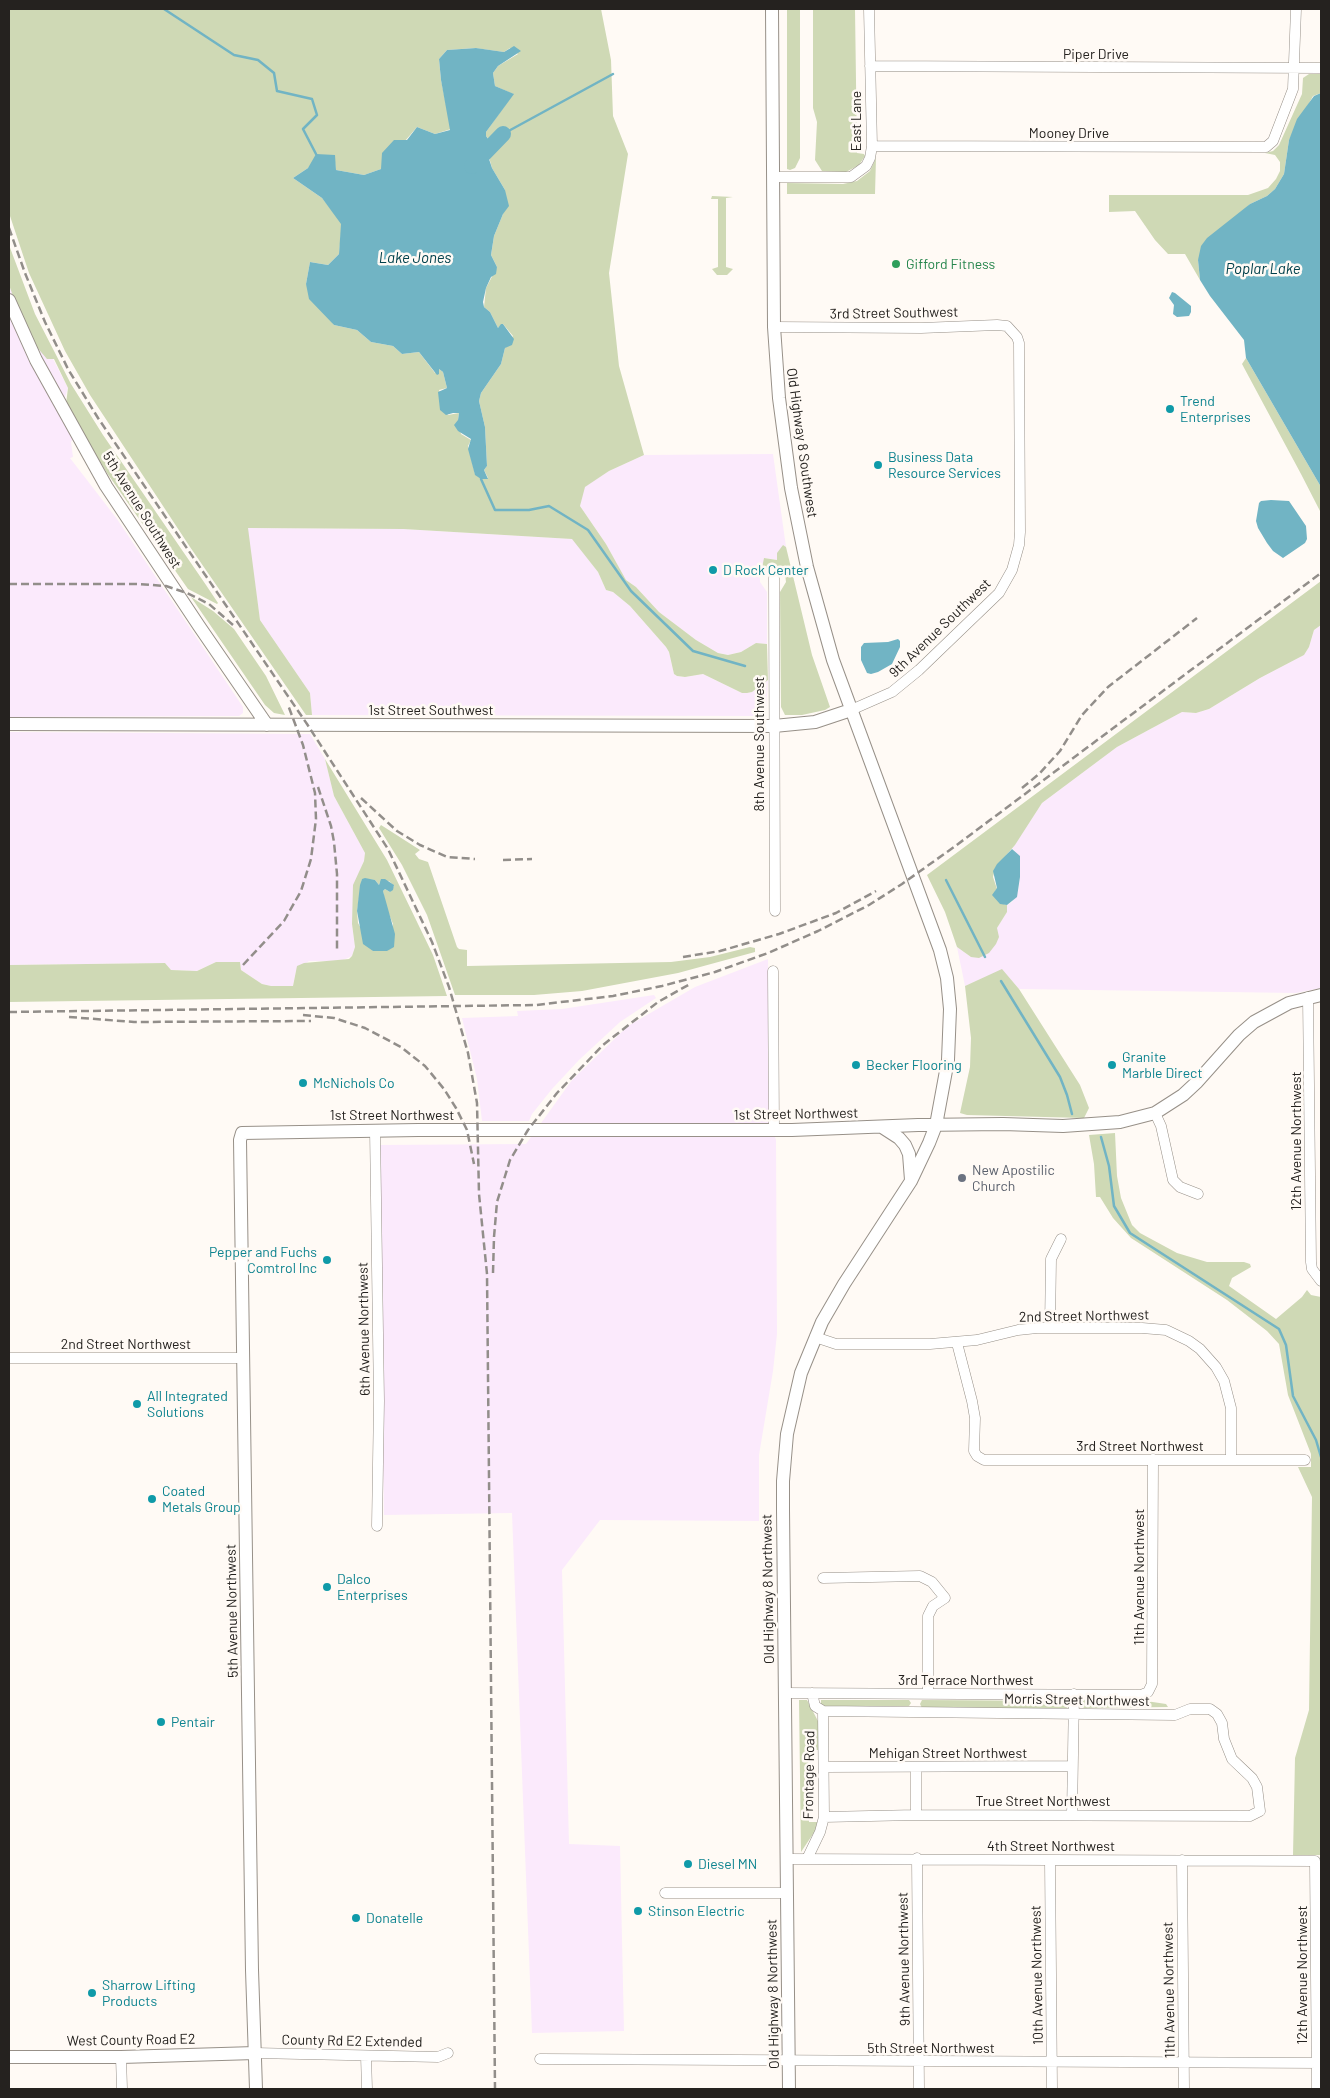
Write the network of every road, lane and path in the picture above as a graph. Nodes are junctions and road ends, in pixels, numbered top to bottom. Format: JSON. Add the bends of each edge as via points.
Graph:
{"nodes":[{"id":1,"x":772,"y":9,"type":"edge"},
{"id":2,"x":869,"y":9,"type":"edge"},
{"id":3,"x":1296,"y":9,"type":"edge"},
{"id":4,"x":870,"y":66,"type":"junction"},
{"id":5,"x":1296,"y":68,"type":"junction"},
{"id":6,"x":1321,"y":68,"type":"edge"},
{"id":7,"x":872,"y":146,"type":"junction"},
{"id":8,"x":773,"y":177,"type":"junction"},
{"id":9,"x":9,"y":300,"type":"edge"},
{"id":10,"x":774,"y":327,"type":"junction"},
{"id":11,"x":1012,"y":332,"type":"joint"},
{"id":12,"x":774,"y":578,"type":"dead end"},
{"id":13,"x":851,"y":710,"type":"junction"},
{"id":14,"x":9,"y":724,"type":"edge"},
{"id":15,"x":267,"y":724,"type":"junction"},
{"id":16,"x":774,"y":726,"type":"junction"},
{"id":17,"x":775,"y":911,"type":"dead end"},
{"id":18,"x":773,"y":971,"type":"dead end"},
{"id":19,"x":1321,"y":995,"type":"edge"},
{"id":20,"x":1308,"y":997,"type":"junction"},
{"id":21,"x":1155,"y":1113,"type":"junction"},
{"id":22,"x":936,"y":1125,"type":"junction"},
{"id":23,"x":882,"y":1127,"type":"junction"},
{"id":24,"x":375,"y":1130,"type":"junction"},
{"id":25,"x":774,"y":1130,"type":"junction"},
{"id":26,"x":242,"y":1132,"type":"joint"},
{"id":27,"x":911,"y":1181,"type":"junction"},
{"id":28,"x":1198,"y":1194,"type":"dead end"},
{"id":29,"x":1061,"y":1239,"type":"dead end"},
{"id":30,"x":1321,"y":1281,"type":"edge"},
{"id":31,"x":1050,"y":1328,"type":"junction"},
{"id":32,"x":815,"y":1337,"type":"junction"},
{"id":33,"x":957,"y":1343,"type":"junction"},
{"id":34,"x":9,"y":1358,"type":"edge"},
{"id":35,"x":244,"y":1358,"type":"junction"},
{"id":36,"x":1153,"y":1459,"type":"junction"},
{"id":37,"x":1231,"y":1460,"type":"junction"},
{"id":38,"x":1305,"y":1460,"type":"dead end"},
{"id":39,"x":377,"y":1526,"type":"dead end"},
{"id":40,"x":823,"y":1578,"type":"dead end"},
{"id":41,"x":1148,"y":1692,"type":"joint"},
{"id":42,"x":784,"y":1693,"type":"junction"},
{"id":43,"x":812,"y":1693,"type":"junction"},
{"id":44,"x":915,"y":1693,"type":"junction"},
{"id":45,"x":928,"y":1693,"type":"junction"},
{"id":46,"x":1074,"y":1694,"type":"junction"},
{"id":47,"x":823,"y":1712,"type":"junction"},
{"id":48,"x":915,"y":1712,"type":"junction"},
{"id":49,"x":1073,"y":1713,"type":"junction"},
{"id":50,"x":1072,"y":1766,"type":"junction"},
{"id":51,"x":824,"y":1767,"type":"junction"},
{"id":52,"x":916,"y":1767,"type":"junction"},
{"id":53,"x":1260,"y":1810,"type":"joint"},
{"id":54,"x":916,"y":1815,"type":"junction"},
{"id":55,"x":1072,"y":1815,"type":"junction"},
{"id":56,"x":824,"y":1817,"type":"junction"},
{"id":57,"x":916,"y":1858,"type":"junction"},
{"id":58,"x":786,"y":1859,"type":"junction"},
{"id":59,"x":807,"y":1859,"type":"junction"},
{"id":60,"x":1050,"y":1860,"type":"junction"},
{"id":61,"x":1182,"y":1860,"type":"junction"},
{"id":62,"x":1315,"y":1861,"type":"joint"},
{"id":63,"x":666,"y":1893,"type":"dead end"},
{"id":64,"x":786,"y":1893,"type":"junction"},
{"id":65,"x":255,"y":2053,"type":"junction"},
{"id":66,"x":448,"y":2053,"type":"dead end"},
{"id":67,"x":366,"y":2056,"type":"junction"},
{"id":68,"x":9,"y":2057,"type":"edge"},
{"id":69,"x":121,"y":2057,"type":"junction"},
{"id":70,"x":540,"y":2059,"type":"dead end"},
{"id":71,"x":788,"y":2060,"type":"junction"},
{"id":72,"x":919,"y":2062,"type":"junction"},
{"id":73,"x":1052,"y":2062,"type":"junction"},
{"id":74,"x":1184,"y":2062,"type":"junction"},
{"id":75,"x":1319,"y":2063,"type":"edge"},
{"id":76,"x":122,"y":2089,"type":"edge"},
{"id":77,"x":256,"y":2089,"type":"edge"},
{"id":78,"x":367,"y":2089,"type":"edge"},
{"id":79,"x":789,"y":2089,"type":"edge"},
{"id":80,"x":919,"y":2089,"type":"edge"},
{"id":81,"x":1052,"y":2089,"type":"edge"},
{"id":82,"x":1184,"y":2089,"type":"edge"},
{"id":83,"x":1317,"y":2089,"type":"edge"}],
"edges":[{"from":1,"to":8,"type":"street","name":"Old Highway 8 Southwest"},
{"from":2,"to":4,"type":"street","name":"East Lane"},
{"from":3,"to":5,"type":"street"},
{"from":4,"to":5,"type":"street","name":"Piper Drive"},
{"from":4,"to":7,"type":"street","name":"East Lane"},
{"from":5,"to":6,"type":"street","name":"Piper Drive"},
{"from":5,"to":7,"type":"street","name":"Mooney Drive","via":[[1294,89],[1273,142],[1266,147]]},
{"from":7,"to":8,"type":"street","name":"East Lane","via":[[866,166],[851,177]]},
{"from":8,"to":10,"type":"street","name":"Old Highway 8 Southwest"},
{"from":9,"to":15,"type":"street","name":"5th Avenue Southwest","via":[[36,360],[106,486]]},
{"from":10,"to":11,"type":"street","name":"3rd Street Southwest","via":[[997,325],[1007,326]]},
{"from":10,"to":13,"type":"street","name":"Old Highway 8 Southwest","via":[[781,421],[800,533],[833,660]]},
{"from":11,"to":13,"type":"street","name":"9th Avenue Southwest","via":[[1019,343],[1020,532],[1012,570],[999,592],[919,670],[892,692]]},
{"from":12,"to":16,"type":"street","name":"8th Avenue Southwest"},
{"from":13,"to":16,"type":"street","name":"1st Street Southwest","via":[[815,722]]},
{"from":13,"to":22,"type":"street","name":"Old Highway 8 Southwest","via":[[917,885],[947,978],[950,1009],[948,1060]]},
{"from":14,"to":15,"type":"street","name":"1st Street Southwest"},
{"from":15,"to":16,"type":"street","name":"1st Street Southwest"},
{"from":16,"to":17,"type":"street","name":"8th Avenue Southwest"},
{"from":18,"to":25,"type":"street"},
{"from":19,"to":20,"type":"street","name":"1st Street Northwest"},
{"from":20,"to":21,"type":"street","name":"1st Street Northwest","via":[[1289,1003],[1254,1022],[1183,1095]]},
{"from":20,"to":30,"type":"street","name":"12th Avenue Northwest","via":[[1311,1262],[1312,1270]]},
{"from":21,"to":22,"type":"street","name":"1st Street Northwest","via":[[1099,1125]]},
{"from":21,"to":28,"type":"street","via":[[1173,1180],[1180,1187]]},
{"from":22,"to":23,"type":"street","name":"1st Street Northwest"},
{"from":22,"to":27,"type":"street","name":"Old Highway 8 Northwest"},
{"from":23,"to":25,"type":"street","name":"1st Street Northwest"},
{"from":23,"to":27,"type":"street","via":[[905,1145]]},
{"from":24,"to":25,"type":"street","name":"1st Street Northwest"},
{"from":24,"to":26,"type":"street","name":"1st Street Northwest"},
{"from":24,"to":39,"type":"street","name":"6th Avenue Northwest"},
{"from":26,"to":35,"type":"street","name":"5th Avenue Northwest"},
{"from":27,"to":32,"type":"street","name":"Old Highway 8 Northwest"},
{"from":29,"to":31,"type":"street","via":[[1051,1259]]},
{"from":31,"to":33,"type":"street","name":"2nd Street Northwest","via":[[1018,1330]]},
{"from":31,"to":37,"type":"street","name":"2nd Street Northwest","via":[[1159,1329],[1200,1349],[1216,1367],[1228,1394]]},
{"from":32,"to":33,"type":"street","name":"2nd Street Northwest","via":[[836,1344]]},
{"from":32,"to":42,"type":"street","name":"Old Highway 8 Northwest","via":[[794,1400],[784,1457]]},
{"from":33,"to":36,"type":"street","name":"3rd Street Northwest","via":[[972,1401],[977,1456],[988,1461]]},
{"from":34,"to":35,"type":"street","name":"2nd Street Northwest"},
{"from":35,"to":65,"type":"street","name":"5th Avenue Northwest"},
{"from":36,"to":37,"type":"street","name":"3rd Street Northwest"},
{"from":36,"to":41,"type":"street","name":"11th Avenue Northwest","via":[[1152,1684]]},
{"from":37,"to":38,"type":"street","name":"3rd Street Northwest"},
{"from":40,"to":45,"type":"street","via":[[920,1576],[928,1578],[937,1587],[945,1598],[933,1606],[928,1616]]},
{"from":41,"to":46,"type":"street","name":"3rd Terrace Northwest","via":[[1141,1695]]},
{"from":42,"to":43,"type":"street","name":"3rd Terrace Northwest"},
{"from":42,"to":58,"type":"street","name":"Old Highway 8 Northwest"},
{"from":43,"to":44,"type":"street","name":"3rd Terrace Northwest"},
{"from":43,"to":47,"type":"street","name":"Frontage Road","via":[[815,1706]]},
{"from":44,"to":45,"type":"street","name":"3rd Terrace Northwest"},
{"from":44,"to":48,"type":"street"},
{"from":45,"to":46,"type":"street","name":"3rd Terrace Northwest"},
{"from":46,"to":49,"type":"street"},
{"from":47,"to":48,"type":"street","name":"Morris Street Northwest"},
{"from":47,"to":51,"type":"street","name":"Frontage Road"},
{"from":48,"to":49,"type":"street","name":"Morris Street Northwest"},
{"from":49,"to":50,"type":"street"},
{"from":49,"to":53,"type":"street","name":"Morris Street Northwest","via":[[1175,1715],[1190,1708],[1210,1708],[1222,1724],[1232,1759],[1257,1787]]},
{"from":50,"to":52,"type":"street","name":"Mehigan Street Northwest"},
{"from":50,"to":55,"type":"street"},
{"from":51,"to":52,"type":"street","name":"Mehigan Street Northwest"},
{"from":51,"to":56,"type":"street","name":"Frontage Road"},
{"from":52,"to":54,"type":"street"},
{"from":53,"to":55,"type":"street","name":"True Street Northwest","via":[[1250,1816]]},
{"from":54,"to":55,"type":"street","name":"True Street Northwest"},
{"from":54,"to":56,"type":"street","name":"True Street Northwest"},
{"from":56,"to":59,"type":"street","name":"Frontage Road"},
{"from":57,"to":59,"type":"street","name":"4th Street Northwest"},
{"from":57,"to":60,"type":"street","name":"4th Street Northwest"},
{"from":57,"to":72,"type":"street","name":"9th Avenue Northwest"},
{"from":58,"to":59,"type":"street","name":"4th Street Northwest"},
{"from":58,"to":64,"type":"street","name":"Old Highway 8 Northwest"},
{"from":60,"to":61,"type":"street","name":"4th Street Northwest"},
{"from":60,"to":73,"type":"street","name":"10th Avenue Northwest"},
{"from":61,"to":62,"type":"street","name":"4th Street Northwest"},
{"from":61,"to":74,"type":"street","name":"11th Avenue Northwest"},
{"from":62,"to":75,"type":"street","name":"12th Avenue Northwest"},
{"from":63,"to":64,"type":"street"},
{"from":64,"to":71,"type":"street","name":"Old Highway 8 Northwest"},
{"from":65,"to":67,"type":"street","name":"County Rd E2 Extended"},
{"from":65,"to":69,"type":"street","name":"West County Road E2"},
{"from":65,"to":77,"type":"street","name":"5th Avenue Northwest"},
{"from":66,"to":67,"type":"street","name":"County Rd E2 Extended","via":[[438,2057]]},
{"from":67,"to":78,"type":"street"},
{"from":68,"to":69,"type":"street","name":"West County Road E2"},
{"from":69,"to":76,"type":"street"},
{"from":70,"to":71,"type":"street","name":"5th Street Northwest"},
{"from":71,"to":72,"type":"street","name":"5th Street Northwest"},
{"from":71,"to":79,"type":"street","name":"Old Highway 8 Northwest"},
{"from":72,"to":73,"type":"street","name":"5th Street Northwest"},
{"from":72,"to":80,"type":"street","name":"9th Avenue Northwest"},
{"from":73,"to":74,"type":"street","name":"5th Street Northwest"},
{"from":73,"to":81,"type":"street","name":"10th Avenue Northwest"},
{"from":74,"to":75,"type":"street","name":"5th Street Northwest"},
{"from":74,"to":82,"type":"street","name":"11th Avenue Northwest"},
{"from":75,"to":83,"type":"street","name":"12th Avenue Northwest"}]}
